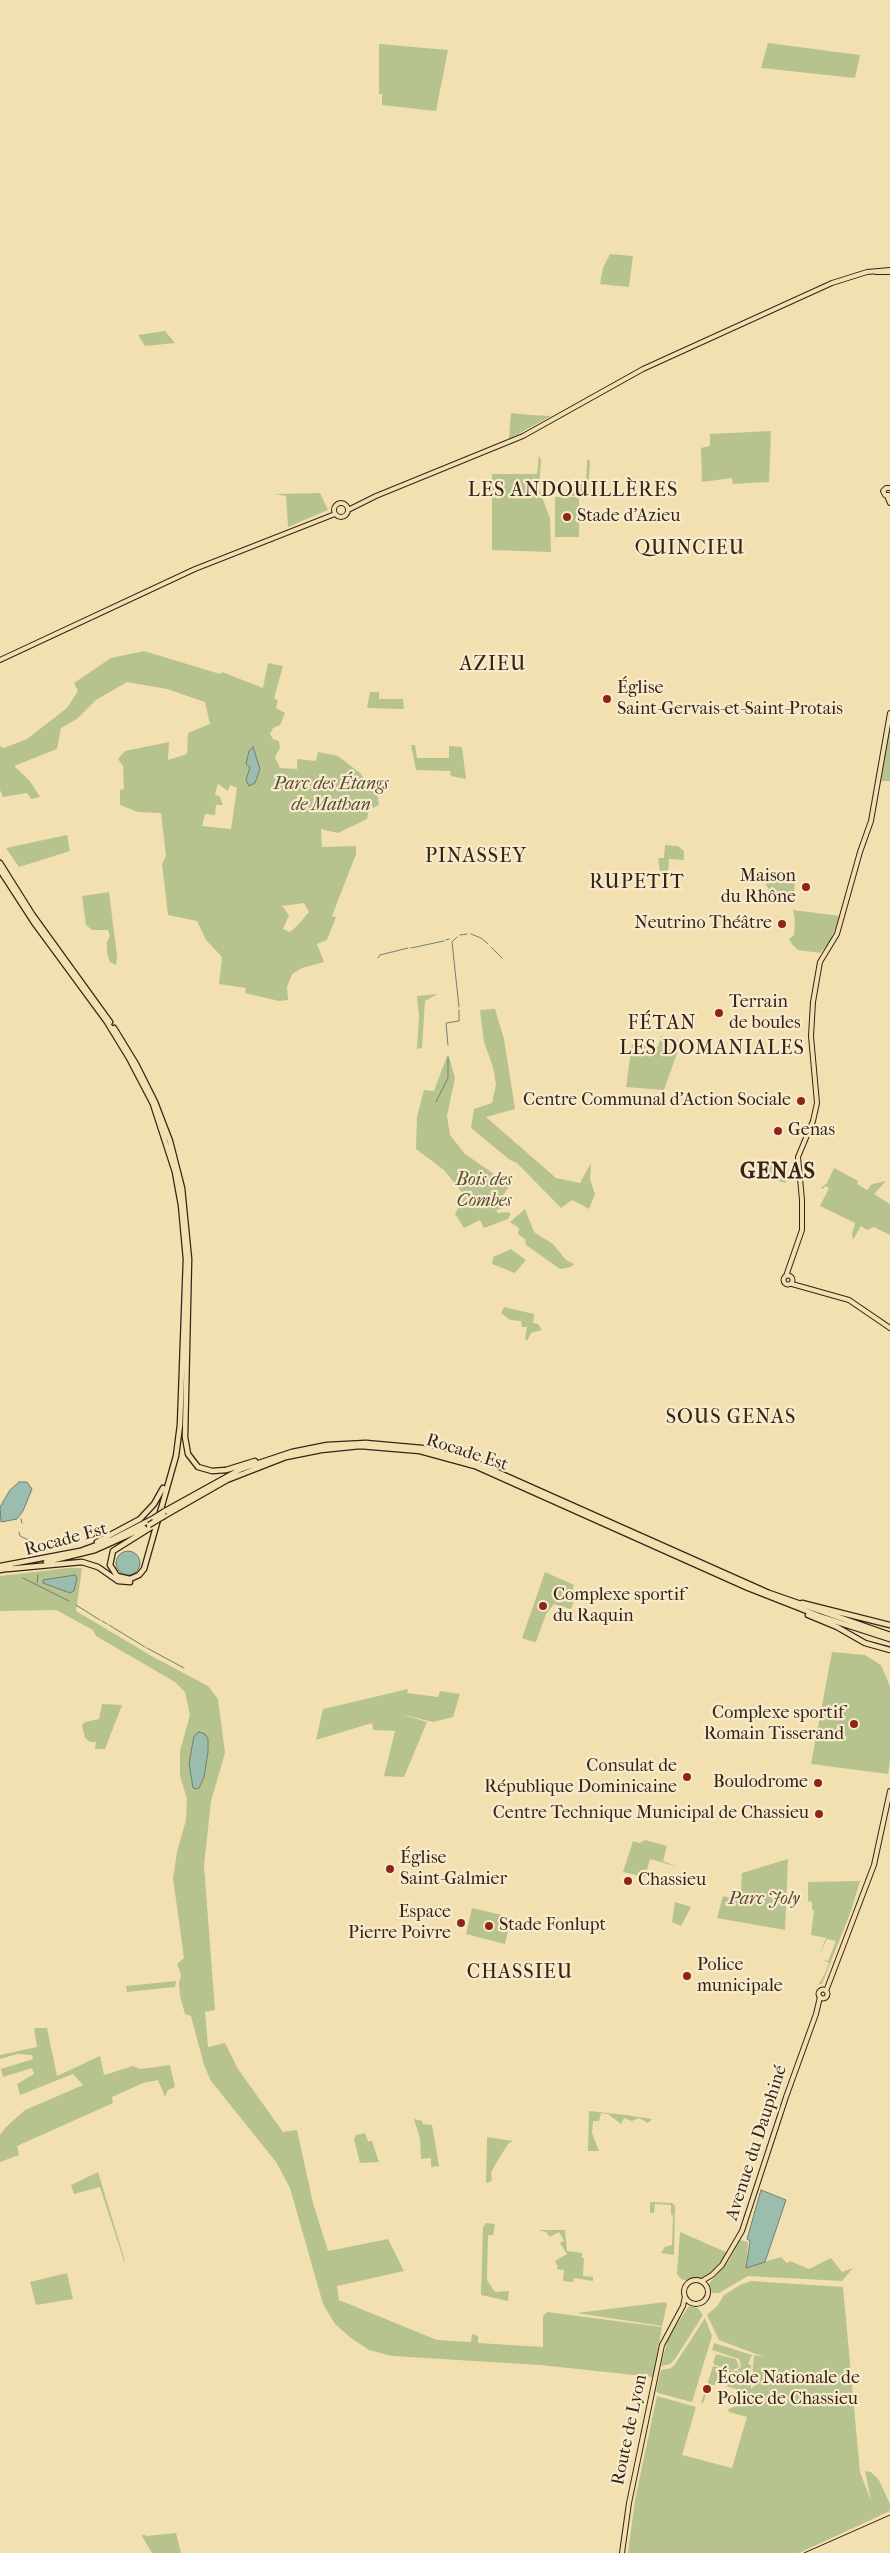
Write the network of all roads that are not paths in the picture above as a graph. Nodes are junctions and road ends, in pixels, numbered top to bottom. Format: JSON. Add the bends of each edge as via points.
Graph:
{"nodes":[{"id":1,"x":890,"y":271,"type":"edge"},
{"id":2,"x":890,"y":488,"type":"edge"},
{"id":3,"x":889,"y":497,"type":"edge"},
{"id":4,"x":890,"y":503,"type":"edge"},
{"id":5,"x":347,"y":508,"type":"junction"},
{"id":6,"x":334,"y":512,"type":"junction"},
{"id":7,"x":1,"y":659,"type":"edge"},
{"id":8,"x":890,"y":712,"type":"edge"},
{"id":9,"x":0,"y":863,"type":"edge"},
{"id":10,"x":0,"y":870,"type":"edge"},
{"id":11,"x":125,"y":1048,"type":"junction"},
{"id":12,"x":130,"y":1057,"type":"junction"},
{"id":13,"x":791,"y":1266,"type":"junction"},
{"id":14,"x":786,"y":1276,"type":"junction"},
{"id":15,"x":792,"y":1280,"type":"junction"},
{"id":16,"x":881,"y":1322,"type":"junction"},
{"id":17,"x":890,"y":1328,"type":"edge"},
{"id":18,"x":890,"y":1332,"type":"edge"},
{"id":19,"x":186,"y":1397,"type":"junction"},
{"id":20,"x":292,"y":1452,"type":"junction"},
{"id":21,"x":175,"y":1453,"type":"junction"},
{"id":22,"x":167,"y":1513,"type":"junction"},
{"id":23,"x":151,"y":1525,"type":"junction"},
{"id":24,"x":69,"y":1554,"type":"junction"},
{"id":25,"x":0,"y":1568,"type":"edge"},
{"id":26,"x":8,"y":1569,"type":"junction"},
{"id":27,"x":769,"y":1593,"type":"junction"},
{"id":28,"x":773,"y":1599,"type":"junction"},
{"id":29,"x":890,"y":1625,"type":"edge"},
{"id":30,"x":890,"y":1635,"type":"edge"},
{"id":31,"x":890,"y":1639,"type":"edge"},
{"id":32,"x":890,"y":1650,"type":"edge"},
{"id":33,"x":890,"y":1791,"type":"edge"},
{"id":34,"x":825,"y":1990,"type":"junction"},
{"id":35,"x":822,"y":1998,"type":"junction"},
{"id":36,"x":712,"y":2275,"type":"junction"},
{"id":37,"x":702,"y":2282,"type":"junction"},
{"id":38,"x":707,"y":2287,"type":"junction"},
{"id":39,"x":685,"y":2296,"type":"junction"},
{"id":40,"x":691,"y":2303,"type":"junction"},
{"id":41,"x":677,"y":2316,"type":"junction"},
{"id":42,"x":622,"y":2553,"type":"edge"}],
"edges":[{"from":1,"to":5,"type":"main road","via":[[854,275],[642,369],[524,436]]},
{"from":2,"to":3,"type":"main road","via":[[884,490]]},
{"from":3,"to":4,"type":"main road"},
{"from":5,"to":6,"type":"main road","via":[[338,504]]},
{"from":5,"to":6,"type":"main road","via":[[343,517]]},
{"from":6,"to":7,"type":"main road","via":[[195,569]]},
{"from":8,"to":13,"type":"main road","via":[[871,821],[838,934],[821,959],[814,999],[811,1049],[817,1103],[798,1157],[802,1230]]},
{"from":9,"to":11,"type":"highway"},
{"from":10,"to":11,"type":"highway"},
{"from":11,"to":12,"type":"highway"},
{"from":12,"to":19,"type":"highway","via":[[151,1093],[166,1129],[185,1204],[189,1259]]},
{"from":12,"to":21,"type":"highway","via":[[163,1131],[182,1205],[186,1252],[185,1303],[181,1416]]},
{"from":13,"to":14,"type":"main road"},
{"from":13,"to":15,"type":"main road"},
{"from":14,"to":15,"type":"main road"},
{"from":14,"to":15,"type":"main road","via":[[785,1283]]},
{"from":15,"to":16,"type":"main road","via":[[857,1304]]},
{"from":16,"to":17,"type":"main road"},
{"from":16,"to":18,"type":"main road"},
{"from":19,"to":20,"type":"highway","via":[[186,1447],[191,1460],[200,1468],[223,1470]]},
{"from":19,"to":26,"type":"highway","via":[[177,1458],[148,1566],[141,1577],[132,1582],[122,1582],[98,1567],[82,1562]]},
{"from":20,"to":22,"type":"highway","name":"Rocade Est","via":[[241,1469]]},
{"from":20,"to":27,"type":"highway","name":"Rocade Est","via":[[346,1444],[387,1443],[461,1457]]},
{"from":21,"to":23,"type":"highway","via":[[144,1569],[132,1579],[117,1576],[110,1565],[113,1551]]},
{"from":21,"to":24,"type":"highway","via":[[161,1493],[142,1517],[124,1530]]},
{"from":22,"to":23,"type":"highway","name":"Rocade Est","bridge":true},
{"from":22,"to":23,"type":"highway","bridge":true},
{"from":22,"to":24,"type":"highway","name":"Rocade Est","bridge":true,"via":[[113,1539]]},
{"from":22,"to":28,"type":"highway","name":"Rocade Est","via":[[227,1480],[286,1457],[344,1447],[405,1449],[437,1454],[475,1466]]},
{"from":23,"to":26,"type":"highway","name":"Rocade Est","via":[[82,1554]]},
{"from":24,"to":25,"type":"highway","name":"Rocade Est"},
{"from":25,"to":26,"type":"highway","name":"Rocade Est"},
{"from":27,"to":29,"type":"highway","via":[[827,1611]]},
{"from":27,"to":30,"type":"highway","name":"Rocade Est"},
{"from":28,"to":31,"type":"highway","name":"Rocade Est"},
{"from":28,"to":32,"type":"highway","via":[[865,1643]]},
{"from":33,"to":34,"type":"main road","via":[[874,1865]]},
{"from":34,"to":35,"type":"main road","via":[[827,1996]]},
{"from":34,"to":35,"type":"main road","via":[[818,1992]]},
{"from":35,"to":36,"type":"main road","name":"Avenue du Dauphiné","via":[[742,2231],[730,2255]]},
{"from":36,"to":37,"type":"main road","name":"Avenue du Dauphiné"},
{"from":36,"to":38,"type":"main road","name":"Avenue du Dauphiné"},
{"from":37,"to":38,"type":"main road"},
{"from":37,"to":39,"type":"main road","via":[[688,2283],[684,2289]]},
{"from":38,"to":40,"type":"main road","via":[[705,2300]]},
{"from":39,"to":40,"type":"main road"},
{"from":39,"to":41,"type":"main road","name":"Route de Lyon"},
{"from":40,"to":41,"type":"main road","name":"Route de Lyon"},
{"from":41,"to":42,"type":"main road","name":"Route de Lyon","via":[[662,2345],[629,2503]]}]}
